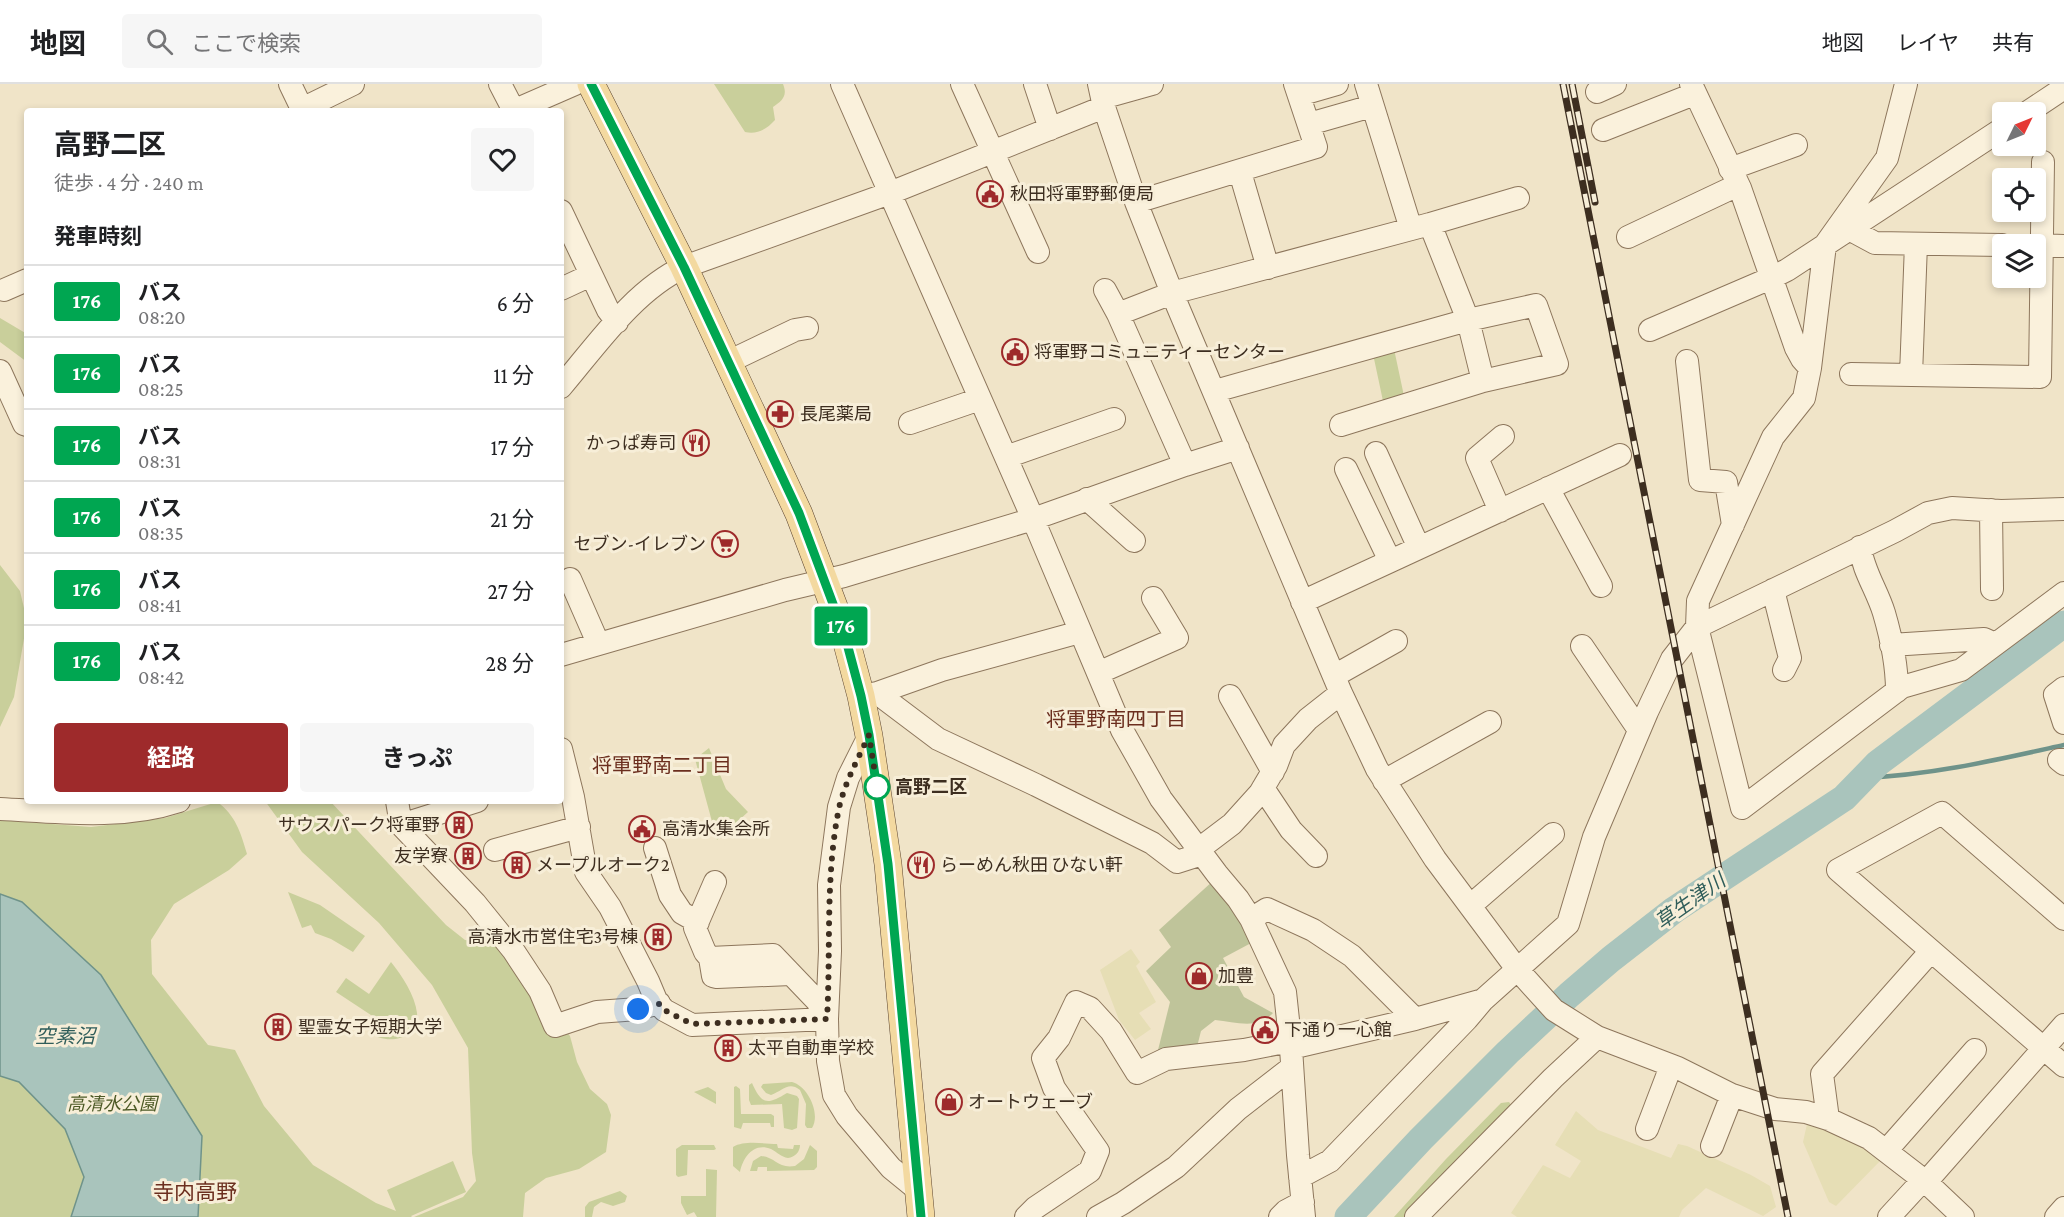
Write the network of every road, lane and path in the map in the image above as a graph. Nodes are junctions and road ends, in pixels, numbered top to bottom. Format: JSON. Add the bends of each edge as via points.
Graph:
{"nodes":[{"id":1,"x":290,"y":84,"type":"edge"},
{"id":2,"x":353,"y":84,"type":"edge"},
{"id":3,"x":500,"y":84,"type":"edge"},
{"id":4,"x":575,"y":84,"type":"edge"},
{"id":5,"x":591,"y":84,"type":"edge"},
{"id":6,"x":842,"y":84,"type":"edge"},
{"id":7,"x":962,"y":84,"type":"edge"},
{"id":8,"x":1035,"y":84,"type":"edge"},
{"id":9,"x":1152,"y":84,"type":"edge"},
{"id":10,"x":1337,"y":84,"type":"edge"},
{"id":11,"x":1366,"y":84,"type":"edge"},
{"id":12,"x":1906,"y":84,"type":"edge"},
{"id":13,"x":2064,"y":88,"type":"edge"},
{"id":14,"x":1693,"y":89,"type":"edge"},
{"id":15,"x":1297,"y":90,"type":"edge"},
{"id":16,"x":1102,"y":96,"type":"edge"},
{"id":17,"x":2043,"y":102,"type":"edge"},
{"id":18,"x":1372,"y":106,"type":"junction"},
{"id":19,"x":301,"y":108,"type":"edge"},
{"id":20,"x":306,"y":108,"type":"edge"},
{"id":21,"x":512,"y":108,"type":"edge"},
{"id":22,"x":520,"y":108,"type":"edge"},
{"id":23,"x":1309,"y":124,"type":"junction"},
{"id":24,"x":1050,"y":129,"type":"junction"},
{"id":25,"x":1603,"y":130,"type":"dead end"},
{"id":26,"x":1992,"y":136,"type":"edge"},
{"id":27,"x":1796,"y":145,"type":"dead end"},
{"id":28,"x":994,"y":152,"type":"junction"},
{"id":29,"x":2043,"y":162,"type":"dead end"},
{"id":30,"x":1240,"y":172,"type":"junction"},
{"id":31,"x":1734,"y":177,"type":"junction"},
{"id":32,"x":890,"y":193,"type":"junction"},
{"id":33,"x":1518,"y":198,"type":"dead end"},
{"id":34,"x":1136,"y":202,"type":"junction"},
{"id":35,"x":564,"y":217,"type":"edge"},
{"id":36,"x":1420,"y":226,"type":"junction"},
{"id":37,"x":1850,"y":229,"type":"junction"},
{"id":38,"x":1628,"y":237,"type":"dead end"},
{"id":39,"x":1916,"y":244,"type":"junction"},
{"id":40,"x":1825,"y":245,"type":"junction"},
{"id":41,"x":1992,"y":245,"type":"edge"},
{"id":42,"x":2047,"y":246,"type":"edge"},
{"id":43,"x":1038,"y":252,"type":"dead end"},
{"id":44,"x":684,"y":267,"type":"junction"},
{"id":45,"x":1268,"y":268,"type":"junction"},
{"id":46,"x":591,"y":275,"type":"junction"},
{"id":47,"x":1772,"y":278,"type":"junction"},
{"id":48,"x":24,"y":281,"type":"edge"},
{"id":49,"x":564,"y":288,"type":"edge"},
{"id":50,"x":4,"y":290,"type":"dead end"},
{"id":51,"x":1105,"y":290,"type":"dead end"},
{"id":52,"x":1172,"y":293,"type":"junction"},
{"id":53,"x":1118,"y":314,"type":"junction"},
{"id":54,"x":1468,"y":320,"type":"junction"},
{"id":55,"x":617,"y":322,"type":"junction"},
{"id":56,"x":807,"y":328,"type":"dead end"},
{"id":57,"x":1650,"y":330,"type":"dead end"},
{"id":58,"x":1687,"y":361,"type":"dead end"},
{"id":59,"x":728,"y":362,"type":"junction"},
{"id":60,"x":1810,"y":368,"type":"junction"},
{"id":61,"x":0,"y":371,"type":"edge"},
{"id":62,"x":1851,"y":374,"type":"dead end"},
{"id":63,"x":1911,"y":375,"type":"junction"},
{"id":64,"x":1484,"y":381,"type":"junction"},
{"id":65,"x":564,"y":384,"type":"edge"},
{"id":66,"x":1215,"y":391,"type":"junction"},
{"id":67,"x":980,"y":399,"type":"junction"},
{"id":68,"x":1114,"y":419,"type":"dead end"},
{"id":69,"x":910,"y":423,"type":"dead end"},
{"id":70,"x":24,"y":424,"type":"edge"},
{"id":71,"x":1341,"y":425,"type":"dead end"},
{"id":72,"x":1503,"y":436,"type":"dead end"},
{"id":73,"x":1238,"y":448,"type":"junction"},
{"id":74,"x":1376,"y":453,"type":"dead end"},
{"id":75,"x":1620,"y":455,"type":"dead end"},
{"id":76,"x":1006,"y":458,"type":"junction"},
{"id":77,"x":1185,"y":465,"type":"junction"},
{"id":78,"x":1346,"y":469,"type":"dead end"},
{"id":79,"x":1548,"y":488,"type":"junction"},
{"id":80,"x":1087,"y":499,"type":"junction"},
{"id":81,"x":2064,"y":509,"type":"edge"},
{"id":82,"x":1991,"y":510,"type":"junction"},
{"id":83,"x":1500,"y":511,"type":"junction"},
{"id":84,"x":1033,"y":519,"type":"junction"},
{"id":85,"x":1733,"y":525,"type":"junction"},
{"id":86,"x":1134,"y":541,"type":"dead end"},
{"id":87,"x":1860,"y":547,"type":"junction"},
{"id":88,"x":1419,"y":548,"type":"junction"},
{"id":89,"x":1390,"y":561,"type":"junction"},
{"id":90,"x":570,"y":579,"type":"dead end"},
{"id":91,"x":824,"y":580,"type":"junction"},
{"id":92,"x":1601,"y":586,"type":"dead end"},
{"id":93,"x":1992,"y":589,"type":"dead end"},
{"id":94,"x":1773,"y":590,"type":"junction"},
{"id":95,"x":2064,"y":593,"type":"edge"},
{"id":96,"x":1153,"y":598,"type":"dead end"},
{"id":97,"x":1302,"y":602,"type":"junction"},
{"id":98,"x":1697,"y":627,"type":"junction"},
{"id":99,"x":1080,"y":632,"type":"junction"},
{"id":100,"x":1396,"y":640,"type":"dead end"},
{"id":101,"x":598,"y":643,"type":"junction"},
{"id":102,"x":1995,"y":644,"type":"junction"},
{"id":103,"x":1891,"y":645,"type":"junction"},
{"id":104,"x":1582,"y":646,"type":"dead end"},
{"id":105,"x":564,"y":654,"type":"edge"},
{"id":106,"x":1784,"y":670,"type":"dead end"},
{"id":107,"x":1098,"y":673,"type":"junction"},
{"id":108,"x":1338,"y":685,"type":"junction"},
{"id":109,"x":2064,"y":688,"type":"edge"},
{"id":110,"x":1897,"y":691,"type":"junction"},
{"id":111,"x":869,"y":695,"type":"junction"},
{"id":112,"x":1230,"y":696,"type":"dead end"},
{"id":113,"x":1490,"y":722,"type":"dead end"},
{"id":114,"x":2064,"y":723,"type":"edge"},
{"id":115,"x":1639,"y":730,"type":"junction"},
{"id":116,"x":869,"y":735,"type":"junction"},
{"id":117,"x":2064,"y":759,"type":"edge"},
{"id":118,"x":564,"y":762,"type":"edge"},
{"id":119,"x":2064,"y":764,"type":"edge"},
{"id":120,"x":1268,"y":780,"type":"junction"},
{"id":121,"x":1384,"y":781,"type":"junction"},
{"id":122,"x":168,"y":804,"type":"edge"},
{"id":123,"x":398,"y":804,"type":"edge"},
{"id":124,"x":464,"y":804,"type":"edge"},
{"id":125,"x":0,"y":809,"type":"edge"},
{"id":126,"x":401,"y":825,"type":"junction"},
{"id":127,"x":579,"y":827,"type":"junction"},
{"id":128,"x":1553,"y":834,"type":"dead end"},
{"id":129,"x":655,"y":848,"type":"dead end"},
{"id":130,"x":495,"y":850,"type":"dead end"},
{"id":131,"x":1200,"y":851,"type":"junction"},
{"id":132,"x":1316,"y":856,"type":"dead end"},
{"id":133,"x":715,"y":882,"type":"dead end"},
{"id":134,"x":1470,"y":906,"type":"junction"},
{"id":135,"x":1251,"y":919,"type":"junction"},
{"id":136,"x":2064,"y":919,"type":"edge"},
{"id":137,"x":698,"y":922,"type":"junction"},
{"id":138,"x":1931,"y":951,"type":"junction"},
{"id":139,"x":1521,"y":973,"type":"junction"},
{"id":140,"x":1483,"y":1000,"type":"junction"},
{"id":141,"x":659,"y":1004,"type":"junction"},
{"id":142,"x":827,"y":1019,"type":"junction"},
{"id":143,"x":1415,"y":1019,"type":"junction"},
{"id":144,"x":2064,"y":1025,"type":"edge"},
{"id":145,"x":1592,"y":1035,"type":"junction"},
{"id":146,"x":2043,"y":1048,"type":"junction"},
{"id":147,"x":1975,"y":1050,"type":"dead end"},
{"id":148,"x":1291,"y":1053,"type":"junction"},
{"id":149,"x":1671,"y":1066,"type":"junction"},
{"id":150,"x":2064,"y":1066,"type":"edge"},
{"id":151,"x":1732,"y":1095,"type":"junction"},
{"id":152,"x":1828,"y":1119,"type":"junction"},
{"id":153,"x":1647,"y":1129,"type":"dead end"},
{"id":154,"x":1712,"y":1146,"type":"dead end"},
{"id":155,"x":1886,"y":1150,"type":"junction"},
{"id":156,"x":1300,"y":1177,"type":"junction"},
{"id":157,"x":1925,"y":1181,"type":"junction"},
{"id":158,"x":918,"y":1190,"type":"junction"},
{"id":159,"x":2064,"y":1208,"type":"edge"},
{"id":160,"x":1304,"y":1209,"type":"edge"},
{"id":161,"x":921,"y":1217,"type":"edge"},
{"id":162,"x":1026,"y":1217,"type":"edge"},
{"id":163,"x":1098,"y":1217,"type":"edge"},
{"id":164,"x":1280,"y":1217,"type":"edge"},
{"id":165,"x":1416,"y":1217,"type":"edge"},
{"id":166,"x":1889,"y":1217,"type":"edge"},
{"id":167,"x":1963,"y":1217,"type":"edge"},
{"id":168,"x":2056,"y":1217,"type":"edge"}],
"edges":[{"from":1,"to":19,"type":"street"},
{"from":2,"to":20,"type":"street"},
{"from":3,"to":21,"type":"street"},
{"from":4,"to":22,"type":"street"},
{"from":5,"to":44,"type":"main road"},
{"from":6,"to":32,"type":"street"},
{"from":7,"to":28,"type":"street"},
{"from":8,"to":24,"type":"street"},
{"from":9,"to":16,"type":"street"},
{"from":10,"to":15,"type":"street"},
{"from":11,"to":18,"type":"street"},
{"from":12,"to":40,"type":"street","via":[[1887,158]]},
{"from":13,"to":17,"type":"street"},
{"from":14,"to":25,"type":"street"},
{"from":14,"to":31,"type":"street"},
{"from":15,"to":23,"type":"street"},
{"from":16,"to":24,"type":"street"},
{"from":16,"to":34,"type":"street"},
{"from":18,"to":23,"type":"street"},
{"from":18,"to":36,"type":"street"},
{"from":23,"to":30,"type":"street","via":[[1316,147]]},
{"from":24,"to":28,"type":"street"},
{"from":26,"to":37,"type":"street"},
{"from":27,"to":31,"type":"street"},
{"from":28,"to":32,"type":"street"},
{"from":28,"to":43,"type":"street"},
{"from":29,"to":42,"type":"street"},
{"from":30,"to":34,"type":"street"},
{"from":30,"to":45,"type":"street"},
{"from":31,"to":38,"type":"street"},
{"from":31,"to":47,"type":"street"},
{"from":32,"to":44,"type":"street"},
{"from":32,"to":67,"type":"street"},
{"from":33,"to":36,"type":"street"},
{"from":34,"to":52,"type":"street"},
{"from":35,"to":46,"type":"street"},
{"from":36,"to":45,"type":"street"},
{"from":36,"to":54,"type":"street"},
{"from":37,"to":39,"type":"street","via":[[1875,243]]},
{"from":37,"to":40,"type":"street"},
{"from":39,"to":41,"type":"street"},
{"from":39,"to":63,"type":"street"},
{"from":40,"to":47,"type":"street"},
{"from":40,"to":60,"type":"street"},
{"from":42,"to":63,"type":"street","via":[[2040,377]]},
{"from":44,"to":55,"type":"street","via":[[665,276]]},
{"from":44,"to":59,"type":"main road"},
{"from":45,"to":52,"type":"street"},
{"from":46,"to":49,"type":"street"},
{"from":46,"to":55,"type":"street"},
{"from":47,"to":57,"type":"street"},
{"from":47,"to":60,"type":"street","via":[[1796,348]]},
{"from":48,"to":50,"type":"street"},
{"from":51,"to":53,"type":"street"},
{"from":52,"to":53,"type":"street"},
{"from":52,"to":66,"type":"street"},
{"from":53,"to":77,"type":"street"},
{"from":54,"to":64,"type":"street"},
{"from":54,"to":64,"type":"street","via":[[1536,305],[1557,364]]},
{"from":54,"to":66,"type":"street"},
{"from":55,"to":65,"type":"street"},
{"from":56,"to":59,"type":"street"},
{"from":58,"to":85,"type":"street","via":[[1700,480],[1726,482]]},
{"from":59,"to":91,"type":"main road","via":[[799,513]]},
{"from":60,"to":85,"type":"street","via":[[1804,398],[1773,437]]},
{"from":61,"to":70,"type":"street"},
{"from":62,"to":63,"type":"street"},
{"from":64,"to":71,"type":"street"},
{"from":66,"to":73,"type":"street"},
{"from":67,"to":69,"type":"street"},
{"from":67,"to":76,"type":"street"},
{"from":68,"to":76,"type":"street"},
{"from":72,"to":83,"type":"street","via":[[1477,458]]},
{"from":73,"to":77,"type":"street"},
{"from":73,"to":97,"type":"street"},
{"from":74,"to":88,"type":"street"},
{"from":75,"to":79,"type":"street"},
{"from":76,"to":84,"type":"street"},
{"from":77,"to":80,"type":"street"},
{"from":78,"to":89,"type":"street"},
{"from":79,"to":83,"type":"street"},
{"from":79,"to":92,"type":"street"},
{"from":80,"to":84,"type":"street"},
{"from":80,"to":86,"type":"street"},
{"from":81,"to":82,"type":"street"},
{"from":82,"to":87,"type":"street","via":[[1952,508],[1928,513]]},
{"from":82,"to":93,"type":"street"},
{"from":83,"to":88,"type":"street"},
{"from":84,"to":91,"type":"street"},
{"from":84,"to":99,"type":"street"},
{"from":85,"to":98,"type":"street","via":[[1698,601]]},
{"from":87,"to":94,"type":"street"},
{"from":87,"to":103,"type":"street","via":[[1862,563],[1884,612]]},
{"from":88,"to":89,"type":"street"},
{"from":89,"to":97,"type":"street"},
{"from":90,"to":101,"type":"street"},
{"from":91,"to":101,"type":"street"},
{"from":91,"to":111,"type":"main road"},
{"from":94,"to":98,"type":"street"},
{"from":94,"to":106,"type":"street","via":[[1790,658]]},
{"from":95,"to":102,"type":"street"},
{"from":96,"to":107,"type":"street","via":[[1177,638]]},
{"from":97,"to":108,"type":"street"},
{"from":98,"to":110,"type":"street","via":[[1742,808]]},
{"from":98,"to":115,"type":"street","via":[[1672,659]]},
{"from":99,"to":107,"type":"street"},
{"from":99,"to":111,"type":"street","via":[[942,670]]},
{"from":100,"to":108,"type":"street"},
{"from":101,"to":105,"type":"street"},
{"from":102,"to":103,"type":"street","via":[[1984,639]]},
{"from":102,"to":110,"type":"street","via":[[1961,670]]},
{"from":103,"to":110,"type":"street"},
{"from":104,"to":115,"type":"street"},
{"from":107,"to":131,"type":"street","via":[[1122,730],[1161,799]]},
{"from":108,"to":120,"type":"street","via":[[1284,745]]},
{"from":108,"to":121,"type":"street"},
{"from":109,"to":114,"type":"street","via":[[2055,695]]},
{"from":111,"to":116,"type":"main road"},
{"from":111,"to":131,"type":"street","via":[[938,739],[1152,843],[1177,862]]},
{"from":112,"to":120,"type":"street"},
{"from":113,"to":121,"type":"street"},
{"from":115,"to":139,"type":"street","via":[[1594,837],[1568,924]]},
{"from":116,"to":142,"type":"street","via":[[848,778],[840,807],[829,885]]},
{"from":116,"to":158,"type":"main road","via":[[888,864]]},
{"from":117,"to":119,"type":"street","via":[[2059,760]]},
{"from":118,"to":127,"type":"street"},
{"from":120,"to":131,"type":"street","via":[[1232,824]]},
{"from":120,"to":132,"type":"street","via":[[1291,830]]},
{"from":121,"to":134,"type":"street"},
{"from":122,"to":125,"type":"street","via":[[142,811],[80,813]]},
{"from":123,"to":126,"type":"street"},
{"from":124,"to":126,"type":"street"},
{"from":126,"to":141,"type":"street","via":[[475,903],[513,950],[540,991],[555,1026],[597,1012]]},
{"from":127,"to":130,"type":"street"},
{"from":127,"to":141,"type":"street","via":[[586,872],[609,907]]},
{"from":128,"to":134,"type":"street"},
{"from":129,"to":137,"type":"street","via":[[670,896],[682,913]]},
{"from":131,"to":135,"type":"street"},
{"from":133,"to":137,"type":"street"},
{"from":134,"to":139,"type":"street"},
{"from":135,"to":143,"type":"street","via":[[1267,909],[1313,930],[1352,956]]},
{"from":135,"to":148,"type":"street","via":[[1285,992]]},
{"from":136,"to":138,"type":"street","via":[[1942,813],[1838,870]]},
{"from":137,"to":142,"type":"street","via":[[695,928],[710,958],[773,955],[817,1001]]},
{"from":138,"to":146,"type":"street"},
{"from":138,"to":152,"type":"street","via":[[1822,1074]]},
{"from":139,"to":140,"type":"street"},
{"from":139,"to":145,"type":"street","via":[[1554,1010]]},
{"from":140,"to":143,"type":"street"},
{"from":140,"to":156,"type":"street","via":[[1330,1161]]},
{"from":141,"to":142,"type":"street","via":[[692,1024]]},
{"from":142,"to":158,"type":"street","via":[[834,1095],[871,1147]]},
{"from":143,"to":148,"type":"street"},
{"from":144,"to":146,"type":"street"},
{"from":145,"to":149,"type":"street"},
{"from":145,"to":165,"type":"street"},
{"from":146,"to":150,"type":"street"},
{"from":146,"to":157,"type":"street"},
{"from":147,"to":155,"type":"street"},
{"from":148,"to":156,"type":"street"},
{"from":148,"to":162,"type":"street","via":[[1244,1050],[1166,1059],[1137,1073],[1111,1031],[1090,1008],[1076,1002],[1059,1038],[1043,1058],[1054,1088],[1098,1151],[1090,1171]]},
{"from":148,"to":163,"type":"street","via":[[1176,1167]]},
{"from":149,"to":151,"type":"street"},
{"from":149,"to":153,"type":"street"},
{"from":151,"to":152,"type":"street","via":[[1775,1109]]},
{"from":151,"to":154,"type":"street"},
{"from":152,"to":155,"type":"street"},
{"from":155,"to":157,"type":"street"},
{"from":156,"to":160,"type":"street"},
{"from":157,"to":166,"type":"street"},
{"from":157,"to":167,"type":"street"},
{"from":158,"to":161,"type":"main road"},
{"from":159,"to":168,"type":"street"},
{"from":160,"to":164,"type":"street","via":[[1286,1210]]}]}
